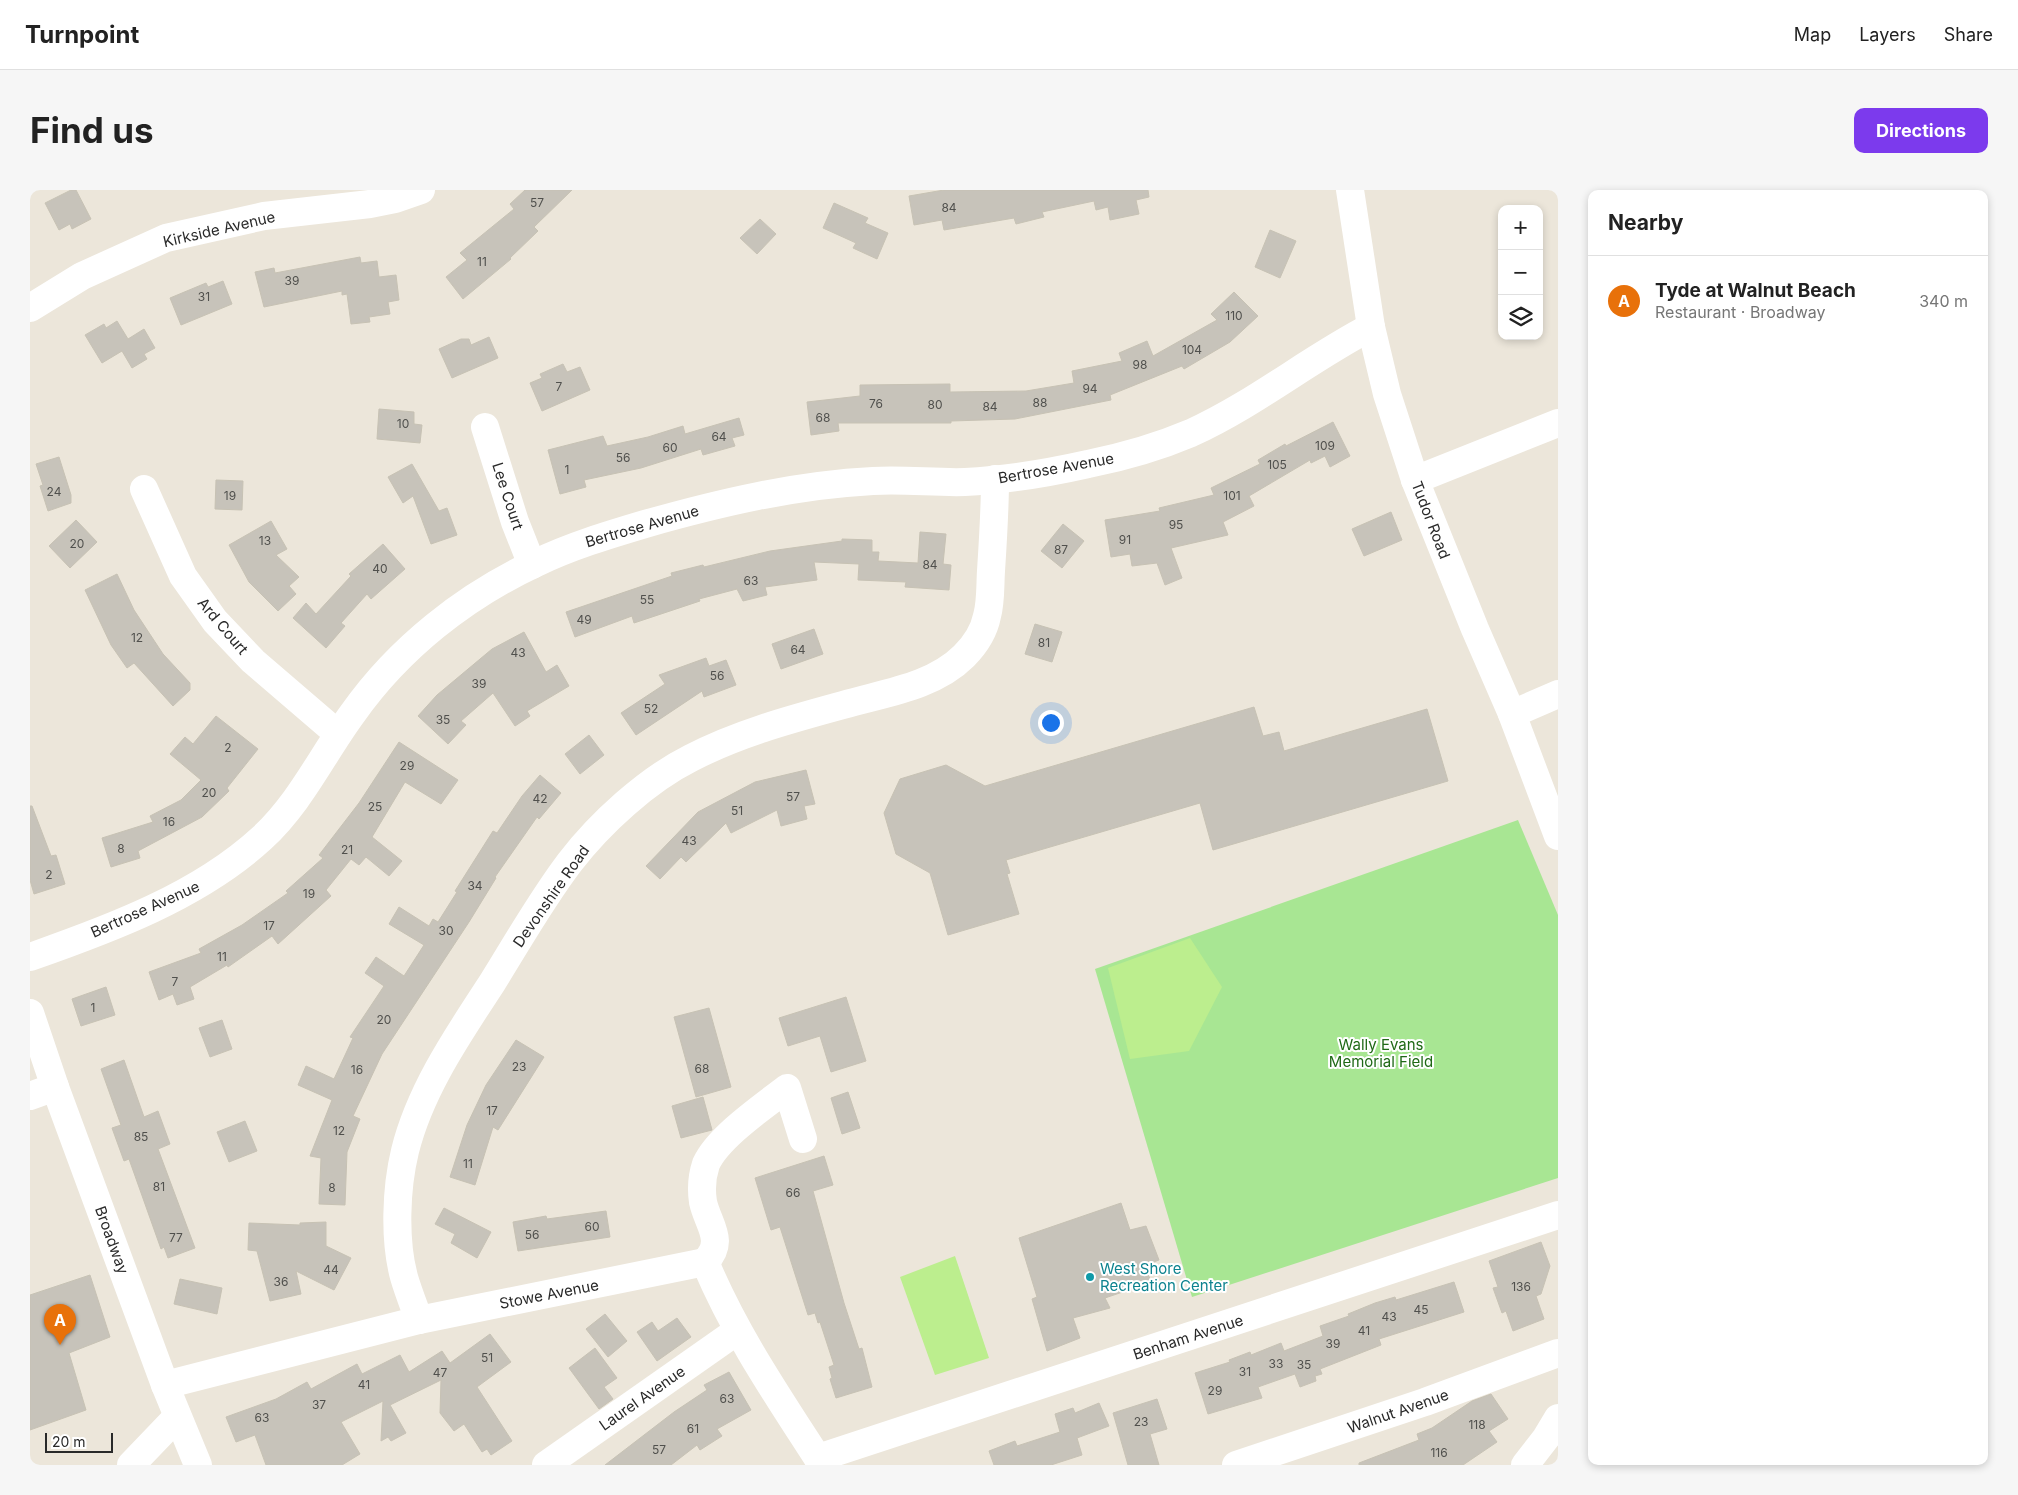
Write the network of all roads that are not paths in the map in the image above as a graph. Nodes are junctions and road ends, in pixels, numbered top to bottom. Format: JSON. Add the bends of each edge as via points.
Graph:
{"nodes":[{"id":1,"x":421,"y":190,"type":"edge"},
{"id":2,"x":1350,"y":190,"type":"edge"},
{"id":3,"x":30,"y":308,"type":"edge"},
{"id":4,"x":1371,"y":327,"type":"junction"},
{"id":5,"x":1558,"y":423,"type":"edge"},
{"id":6,"x":485,"y":427,"type":"dead end"},
{"id":7,"x":995,"y":479,"type":"junction"},
{"id":8,"x":1415,"y":480,"type":"junction"},
{"id":9,"x":144,"y":489,"type":"dead end"},
{"id":10,"x":532,"y":565,"type":"junction"},
{"id":11,"x":1558,"y":694,"type":"edge"},
{"id":12,"x":1512,"y":714,"type":"junction"},
{"id":13,"x":338,"y":734,"type":"junction"},
{"id":14,"x":1558,"y":836,"type":"edge"},
{"id":15,"x":30,"y":957,"type":"edge"},
{"id":16,"x":30,"y":1013,"type":"edge"},
{"id":17,"x":55,"y":1087,"type":"junction"},
{"id":18,"x":30,"y":1096,"type":"edge"},
{"id":19,"x":803,"y":1138,"type":"dead end"},
{"id":20,"x":1558,"y":1215,"type":"edge"},
{"id":21,"x":705,"y":1262,"type":"junction"},
{"id":22,"x":419,"y":1320,"type":"junction"},
{"id":23,"x":737,"y":1331,"type":"junction"},
{"id":24,"x":1558,"y":1353,"type":"edge"},
{"id":25,"x":165,"y":1385,"type":"junction"},
{"id":26,"x":177,"y":1416,"type":"junction"},
{"id":27,"x":1558,"y":1418,"type":"edge"},
{"id":28,"x":820,"y":1462,"type":"edge"},
{"id":29,"x":130,"y":1465,"type":"edge"},
{"id":30,"x":198,"y":1465,"type":"edge"},
{"id":31,"x":546,"y":1465,"type":"edge"},
{"id":32,"x":1236,"y":1465,"type":"edge"},
{"id":33,"x":1525,"y":1465,"type":"edge"}],
"edges":[{"from":1,"to":3,"type":"street","name":"Kirkside Avenue","via":[[370,204],[264,216],[166,238],[82,276]]},
{"from":2,"to":4,"type":"street","name":"Tudor Road"},
{"from":4,"to":7,"type":"street","name":"Bertrose Avenue","via":[[1191,433],[1090,464]]},
{"from":4,"to":8,"type":"street","name":"Tudor Road","via":[[1387,394]]},
{"from":5,"to":8,"type":"street"},
{"from":6,"to":10,"type":"street","name":"Lee Court"},
{"from":7,"to":10,"type":"street","name":"Bertrose Avenue","via":[[967,482],[874,481],[778,491],[602,537]]},
{"from":7,"to":22,"type":"street","name":"Devonshire Road","via":[[990,603],[975,643],[965,655],[922,682],[767,727],[690,759],[630,801],[566,868],[454,1042],[427,1092],[404,1152],[398,1214],[403,1275]]},
{"from":8,"to":12,"type":"street","name":"Tudor Road"},
{"from":9,"to":13,"type":"street","name":"Ard Court","via":[[183,576],[215,621],[253,661]]},
{"from":10,"to":13,"type":"street","name":"Bertrose Avenue","via":[[490,587],[401,656],[366,695]]},
{"from":11,"to":12,"type":"street"},
{"from":12,"to":14,"type":"street","name":"Tudor Road"},
{"from":13,"to":15,"type":"street","name":"Bertrose Avenue","via":[[284,815],[262,838],[214,876],[151,908]]},
{"from":16,"to":17,"type":"street","name":"Broadway"},
{"from":17,"to":18,"type":"street"},
{"from":17,"to":25,"type":"street","name":"Broadway"},
{"from":19,"to":21,"type":"street","via":[[787,1088],[731,1133],[712,1154],[702,1184],[704,1203],[716,1242]]},
{"from":20,"to":28,"type":"street","name":"Benham Avenue"},
{"from":21,"to":22,"type":"street","name":"Stowe Avenue"},
{"from":21,"to":23,"type":"street"},
{"from":22,"to":25,"type":"street","name":"Stowe Avenue"},
{"from":23,"to":28,"type":"street"},
{"from":23,"to":31,"type":"street","name":"Laurel Avenue"},
{"from":24,"to":32,"type":"street","name":"Walnut Avenue","via":[[1425,1402]]},
{"from":25,"to":26,"type":"street","name":"Broadway"},
{"from":26,"to":29,"type":"street"},
{"from":26,"to":30,"type":"street","name":"Broadway"},
{"from":27,"to":33,"type":"street"}]}
